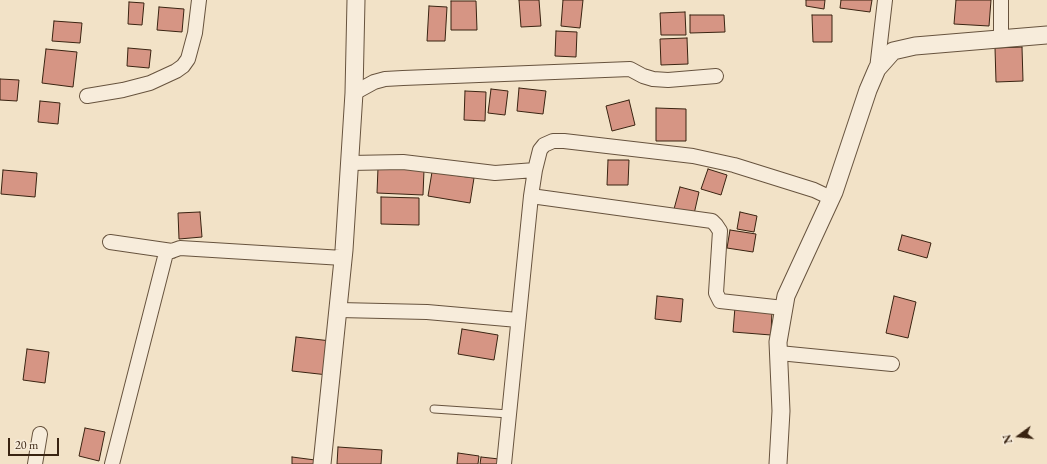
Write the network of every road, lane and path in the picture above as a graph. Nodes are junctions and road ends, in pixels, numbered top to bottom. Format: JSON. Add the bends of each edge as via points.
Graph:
{"nodes":[{"id":1,"x":199,"y":0,"type":"edge"},
{"id":2,"x":356,"y":0,"type":"edge"},
{"id":3,"x":885,"y":0,"type":"edge"},
{"id":4,"x":1001,"y":0,"type":"edge"},
{"id":5,"x":1047,"y":35,"type":"edge"},
{"id":6,"x":1001,"y":38,"type":"junction"},
{"id":7,"x":877,"y":68,"type":"junction"},
{"id":8,"x":716,"y":76,"type":"dead end"},
{"id":9,"x":354,"y":93,"type":"junction"},
{"id":10,"x":87,"y":96,"type":"dead end"},
{"id":11,"x":350,"y":163,"type":"junction"},
{"id":12,"x":535,"y":170,"type":"junction"},
{"id":13,"x":531,"y":196,"type":"junction"},
{"id":14,"x":831,"y":198,"type":"junction"},
{"id":15,"x":110,"y":242,"type":"dead end"},
{"id":16,"x":172,"y":250,"type":"junction"},
{"id":17,"x":343,"y":258,"type":"junction"},
{"id":18,"x":784,"y":308,"type":"junction"},
{"id":19,"x":339,"y":310,"type":"junction"},
{"id":20,"x":518,"y":320,"type":"junction"},
{"id":21,"x":779,"y":353,"type":"junction"},
{"id":22,"x":892,"y":364,"type":"dead end"},
{"id":23,"x":434,"y":409,"type":"dead end"},
{"id":24,"x":509,"y":414,"type":"junction"},
{"id":25,"x":40,"y":434,"type":"dead end"},
{"id":26,"x":36,"y":464,"type":"edge"},
{"id":27,"x":112,"y":464,"type":"edge"},
{"id":28,"x":322,"y":464,"type":"edge"},
{"id":29,"x":504,"y":464,"type":"edge"},
{"id":30,"x":778,"y":464,"type":"edge"}],
"edges":[{"from":1,"to":10,"type":"street","via":[[195,33],[188,59],[183,66],[150,83]]},
{"from":2,"to":9,"type":"street"},
{"from":3,"to":7,"type":"street"},
{"from":4,"to":6,"type":"street"},
{"from":5,"to":6,"type":"street"},
{"from":6,"to":7,"type":"street","via":[[944,42],[893,51]]},
{"from":7,"to":14,"type":"street"},
{"from":8,"to":9,"type":"street","via":[[653,79],[630,69],[403,78],[374,82]]},
{"from":9,"to":11,"type":"street"},
{"from":11,"to":12,"type":"street","via":[[402,162],[495,172]]},
{"from":11,"to":17,"type":"street"},
{"from":12,"to":13,"type":"street"},
{"from":12,"to":14,"type":"street","via":[[540,150],[544,145],[564,141],[693,156],[814,190]]},
{"from":13,"to":18,"type":"street","via":[[712,221],[720,232],[716,293],[720,301]]},
{"from":13,"to":20,"type":"street"},
{"from":14,"to":18,"type":"street","via":[[786,296]]},
{"from":15,"to":16,"type":"street"},
{"from":16,"to":17,"type":"street","via":[[180,248]]},
{"from":16,"to":27,"type":"street","via":[[166,253]]},
{"from":17,"to":19,"type":"street"},
{"from":18,"to":21,"type":"street","via":[[778,342]]},
{"from":19,"to":20,"type":"street","via":[[427,312]]},
{"from":19,"to":28,"type":"street"},
{"from":20,"to":24,"type":"street"},
{"from":21,"to":22,"type":"street"},
{"from":21,"to":30,"type":"street","via":[[781,410]]},
{"from":23,"to":24,"type":"lane"},
{"from":24,"to":29,"type":"street"},
{"from":25,"to":26,"type":"street"}]}
